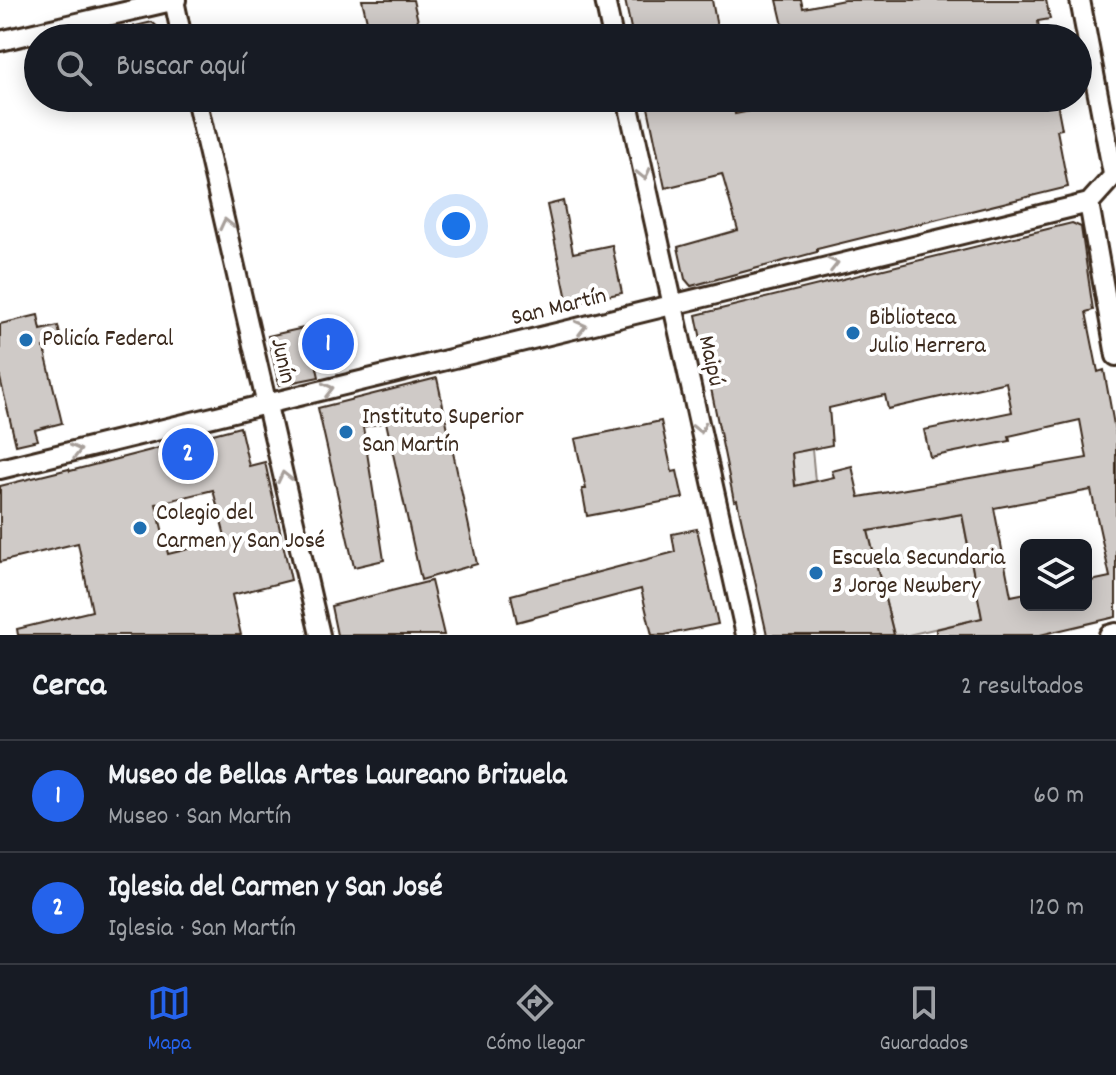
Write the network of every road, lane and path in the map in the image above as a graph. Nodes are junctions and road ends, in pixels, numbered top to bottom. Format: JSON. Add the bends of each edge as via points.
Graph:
{"nodes":[{"id":1,"x":175,"y":0,"type":"edge"},
{"id":2,"x":605,"y":0,"type":"edge"},
{"id":3,"x":1080,"y":0,"type":"edge"},
{"id":4,"x":73,"y":24,"type":"edge"},
{"id":5,"x":179,"y":24,"type":"edge"},
{"id":6,"x":610,"y":24,"type":"edge"},
{"id":7,"x":1084,"y":24,"type":"edge"},
{"id":8,"x":24,"y":35,"type":"edge"},
{"id":9,"x":0,"y":41,"type":"edge"},
{"id":10,"x":1092,"y":66,"type":"edge"},
{"id":11,"x":199,"y":112,"type":"edge"},
{"id":12,"x":630,"y":112,"type":"edge"},
{"id":13,"x":1115,"y":174,"type":"edge"},
{"id":14,"x":1089,"y":203,"type":"junction"},
{"id":15,"x":673,"y":304,"type":"junction"},
{"id":16,"x":1116,"y":356,"type":"edge"},
{"id":17,"x":267,"y":404,"type":"junction"},
{"id":18,"x":0,"y":469,"type":"edge"},
{"id":19,"x":1116,"y":633,"type":"edge"},
{"id":20,"x":320,"y":635,"type":"edge"},
{"id":21,"x":746,"y":635,"type":"edge"},
{"id":22,"x":1109,"y":635,"type":"edge"}],
"edges":[{"from":1,"to":4,"type":"street"},
{"from":1,"to":5,"type":"street"},
{"from":2,"to":6,"type":"street"},
{"from":3,"to":7,"type":"street"},
{"from":8,"to":9,"type":"street"},
{"from":10,"to":13,"type":"street"},
{"from":17,"to":11,"type":"street","name":"Junín","one_way":true},
{"from":12,"to":15,"type":"street","name":"Maipú","one_way":true},
{"from":13,"to":14,"type":"street"},
{"from":15,"to":14,"type":"street","name":"San Martín","one_way":true},
{"from":14,"to":16,"type":"street"},
{"from":17,"to":15,"type":"street","name":"San Martín","one_way":true},
{"from":15,"to":21,"type":"street","name":"Maipú","one_way":true},
{"from":18,"to":17,"type":"street","name":"San Martín","one_way":true},
{"from":20,"to":17,"type":"street","name":"Junín","one_way":true},
{"from":19,"to":22,"type":"street"}]}
